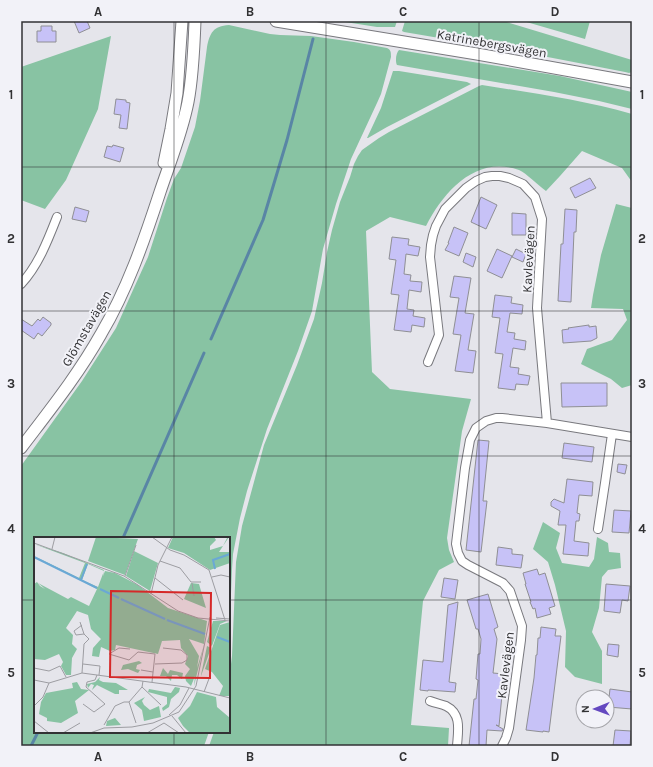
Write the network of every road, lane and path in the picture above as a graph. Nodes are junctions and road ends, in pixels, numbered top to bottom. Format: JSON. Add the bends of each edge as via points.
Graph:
{"nodes":[{"id":1,"x":182,"y":21,"type":"edge"},
{"id":2,"x":195,"y":21,"type":"edge"},
{"id":3,"x":276,"y":21,"type":"edge"},
{"id":4,"x":632,"y":82,"type":"edge"},
{"id":5,"x":154,"y":210,"type":"junction"},
{"id":6,"x":57,"y":217,"type":"dead end"},
{"id":7,"x":21,"y":284,"type":"edge"},
{"id":8,"x":428,"y":362,"type":"dead end"},
{"id":9,"x":547,"y":423,"type":"junction"},
{"id":10,"x":612,"y":434,"type":"junction"},
{"id":11,"x":632,"y":437,"type":"edge"},
{"id":12,"x":21,"y":448,"type":"edge"},
{"id":13,"x":598,"y":529,"type":"dead end"},
{"id":14,"x":430,"y":701,"type":"dead end"},
{"id":15,"x":457,"y":746,"type":"edge"},
{"id":16,"x":502,"y":746,"type":"edge"}],
"edges":[{"from":1,"to":5,"type":"main road","name":"Glömstavägen","via":[[177,93]]},
{"from":2,"to":5,"type":"main road","name":"Glömstavägen","via":[[188,101],[182,131]]},
{"from":3,"to":4,"type":"main road","name":"Katrinebergsvägen"},
{"from":5,"to":12,"type":"main road","name":"Glömstavägen","via":[[127,282],[106,326],[53,407]]},
{"from":6,"to":7,"type":"street","via":[[42,253]]},
{"from":8,"to":9,"type":"street","name":"Kavlevägen","via":[[439,335],[430,257],[436,226],[445,209],[476,181],[484,177],[500,176],[517,181],[527,187],[535,197],[542,219],[537,308]]},
{"from":9,"to":10,"type":"street","name":"Kavlevägen"},
{"from":9,"to":16,"type":"street","name":"Kavlevägen","via":[[496,418],[486,422],[476,428],[470,440],[465,468],[456,544],[458,553],[462,561],[468,565],[504,582],[510,591],[522,626],[509,728]]},
{"from":10,"to":11,"type":"street","name":"Kavlevägen"},
{"from":10,"to":13,"type":"street"},
{"from":14,"to":15,"type":"street","via":[[447,706],[454,712],[459,728]]}]}
